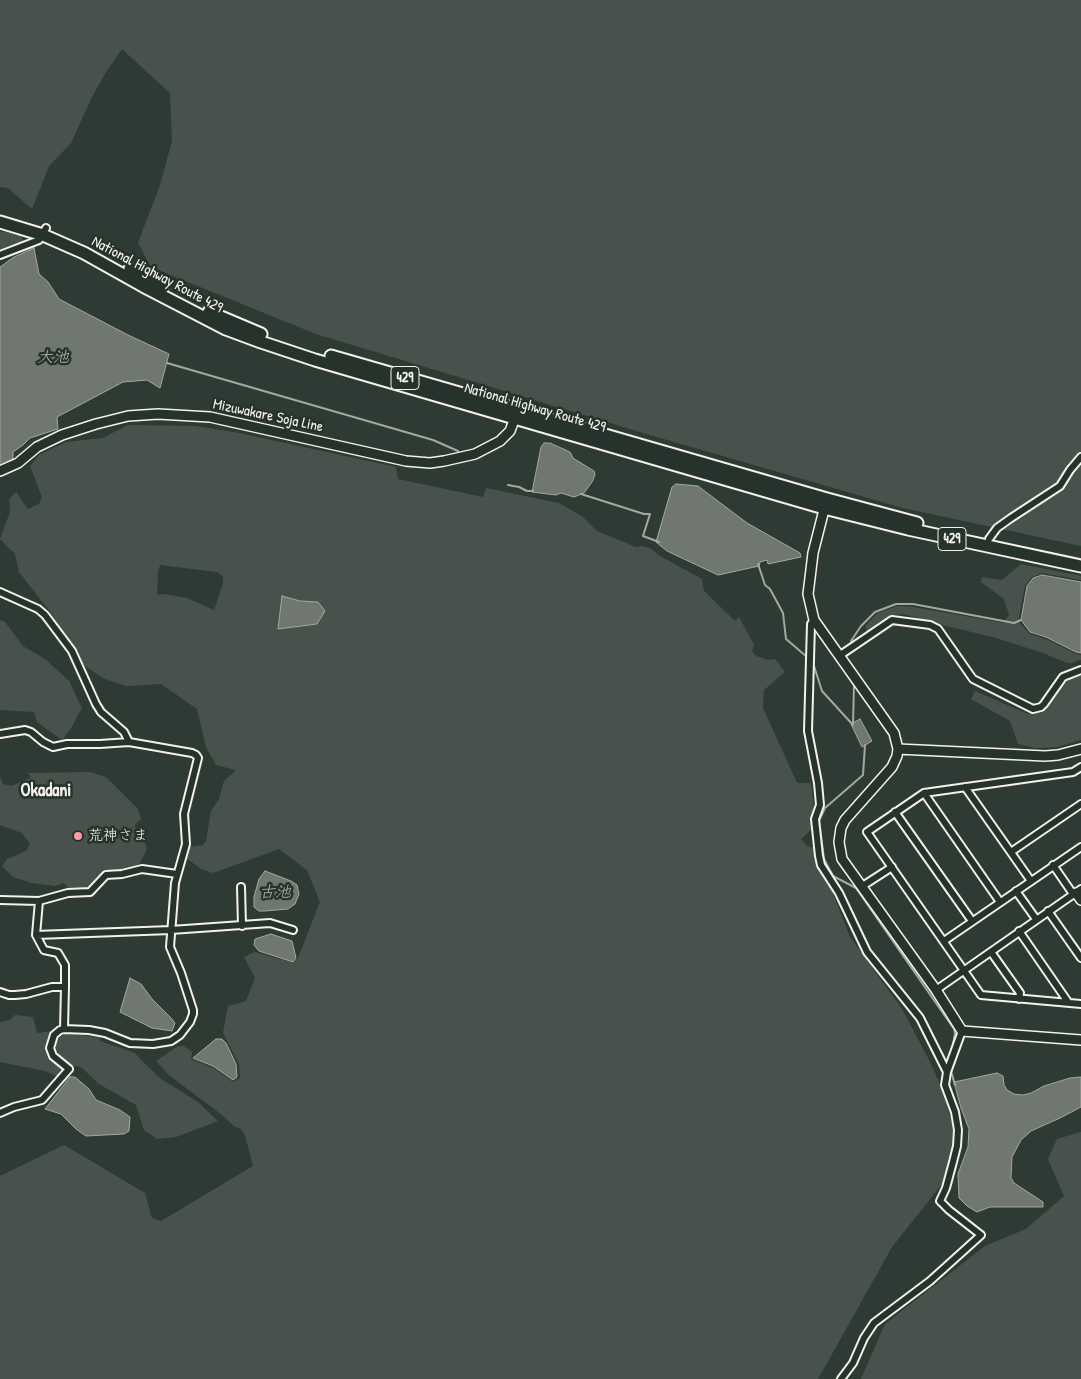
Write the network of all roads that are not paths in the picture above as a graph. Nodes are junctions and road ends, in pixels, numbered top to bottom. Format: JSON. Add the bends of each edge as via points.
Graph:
{"nodes":[{"id":1,"x":0,"y":214,"type":"edge"},
{"id":2,"x":0,"y":222,"type":"edge"},
{"id":3,"x":45,"y":231,"type":"junction"},
{"id":4,"x":0,"y":255,"type":"edge"},
{"id":5,"x":517,"y":414,"type":"junction"},
{"id":6,"x":1081,"y":457,"type":"edge"},
{"id":7,"x":0,"y":471,"type":"edge"},
{"id":8,"x":826,"y":504,"type":"junction"},
{"id":9,"x":989,"y":540,"type":"junction"},
{"id":10,"x":1081,"y":558,"type":"edge"},
{"id":11,"x":1081,"y":566,"type":"edge"},
{"id":12,"x":0,"y":592,"type":"edge"},
{"id":13,"x":814,"y":620,"type":"junction"},
{"id":14,"x":839,"y":656,"type":"junction"},
{"id":15,"x":1081,"y":670,"type":"edge"},
{"id":16,"x":0,"y":734,"type":"edge"},
{"id":17,"x":129,"y":742,"type":"junction"},
{"id":18,"x":898,"y":749,"type":"junction"},
{"id":19,"x":1081,"y":749,"type":"edge"},
{"id":20,"x":1081,"y":767,"type":"edge"},
{"id":21,"x":965,"y":787,"type":"junction"},
{"id":22,"x":924,"y":793,"type":"junction"},
{"id":23,"x":1081,"y":804,"type":"edge"},
{"id":24,"x":896,"y":812,"type":"junction"},
{"id":25,"x":1081,"y":847,"type":"edge"},
{"id":26,"x":1011,"y":852,"type":"junction"},
{"id":27,"x":1053,"y":865,"type":"junction"},
{"id":28,"x":892,"y":867,"type":"junction"},
{"id":29,"x":177,"y":874,"type":"junction"},
{"id":30,"x":1031,"y":881,"type":"junction"},
{"id":31,"x":861,"y":887,"type":"junction"},
{"id":32,"x":241,"y":888,"type":"dead end"},
{"id":33,"x":1016,"y":891,"type":"junction"},
{"id":34,"x":1078,"y":894,"type":"edge"},
{"id":35,"x":0,"y":900,"type":"edge"},
{"id":36,"x":39,"y":901,"type":"junction"},
{"id":37,"x":1000,"y":902,"type":"junction"},
{"id":38,"x":1048,"y":911,"type":"junction"},
{"id":39,"x":1036,"y":919,"type":"junction"},
{"id":40,"x":972,"y":921,"type":"junction"},
{"id":41,"x":242,"y":926,"type":"junction"},
{"id":42,"x":171,"y":930,"type":"junction"},
{"id":43,"x":293,"y":930,"type":"dead end"},
{"id":44,"x":1019,"y":931,"type":"junction"},
{"id":45,"x":36,"y":935,"type":"junction"},
{"id":46,"x":944,"y":940,"type":"junction"},
{"id":47,"x":991,"y":952,"type":"junction"},
{"id":48,"x":1081,"y":958,"type":"edge"},
{"id":49,"x":964,"y":972,"type":"junction"},
{"id":50,"x":65,"y":987,"type":"junction"},
{"id":51,"x":936,"y":990,"type":"junction"},
{"id":52,"x":0,"y":992,"type":"edge"},
{"id":53,"x":1019,"y":999,"type":"junction"},
{"id":54,"x":1068,"y":1002,"type":"junction"},
{"id":55,"x":1081,"y":1004,"type":"edge"},
{"id":56,"x":64,"y":1028,"type":"junction"},
{"id":57,"x":962,"y":1031,"type":"junction"},
{"id":58,"x":1081,"y":1040,"type":"edge"},
{"id":59,"x":947,"y":1072,"type":"junction"},
{"id":60,"x":0,"y":1113,"type":"edge"},
{"id":61,"x":841,"y":1379,"type":"edge"}],
"edges":[{"from":1,"to":3,"type":"highway","name":"National Highway Route 429","number":"429"},
{"from":2,"to":3,"type":"highway","name":"National Highway Route 429","number":"429"},
{"from":3,"to":4,"type":"street","via":[[39,240]]},
{"from":3,"to":5,"type":"highway","name":"National Highway Route 429","number":"429","via":[[98,252],[202,309],[264,336]]},
{"from":5,"to":7,"type":"street","name":"Mizuwakare Soja Line","via":[[510,431],[491,447],[475,454],[430,463],[406,461],[210,417],[128,416],[62,435]]},
{"from":5,"to":8,"type":"highway","name":"National Highway Route 429","number":"429"},
{"from":6,"to":9,"type":"street","via":[[1060,486],[1011,518]]},
{"from":8,"to":9,"type":"highway","name":"National Highway Route 429","number":"429"},
{"from":8,"to":11,"type":"highway","name":"National Highway Route 429","number":"429","via":[[908,529]]},
{"from":8,"to":13,"type":"street","via":[[813,553],[808,594]]},
{"from":9,"to":10,"type":"highway","name":"National Highway Route 429","number":"429"},
{"from":12,"to":17,"type":"street","via":[[45,614],[72,651],[96,704],[124,732]]},
{"from":13,"to":14,"type":"street"},
{"from":13,"to":59,"type":"street","via":[[811,624],[808,732],[818,783],[820,805],[815,820],[822,865],[867,952],[920,1018]]},
{"from":14,"to":15,"type":"street","via":[[892,620],[930,625],[938,630],[973,679],[1033,709],[1044,704],[1063,677]]},
{"from":14,"to":18,"type":"street","via":[[894,733]]},
{"from":16,"to":17,"type":"street","via":[[25,730],[53,747]]},
{"from":17,"to":29,"type":"street","via":[[192,753],[198,758],[184,814],[186,844]]},
{"from":18,"to":19,"type":"street","via":[[1045,756]]},
{"from":18,"to":31,"type":"street","via":[[892,766],[845,820],[839,835],[842,859]]},
{"from":20,"to":21,"type":"street","via":[[1073,772]]},
{"from":21,"to":22,"type":"street"},
{"from":21,"to":26,"type":"street"},
{"from":22,"to":24,"type":"street"},
{"from":22,"to":37,"type":"street"},
{"from":23,"to":26,"type":"street"},
{"from":24,"to":28,"type":"street","via":[[867,832]]},
{"from":24,"to":40,"type":"street"},
{"from":25,"to":27,"type":"street"},
{"from":26,"to":30,"type":"street"},
{"from":27,"to":30,"type":"street"},
{"from":27,"to":34,"type":"street"},
{"from":28,"to":31,"type":"street"},
{"from":28,"to":46,"type":"street"},
{"from":29,"to":36,"type":"street","via":[[145,868],[106,875],[90,892],[68,893]]},
{"from":29,"to":42,"type":"street"},
{"from":30,"to":33,"type":"street"},
{"from":31,"to":51,"type":"street"},
{"from":32,"to":41,"type":"street"},
{"from":33,"to":37,"type":"street"},
{"from":33,"to":39,"type":"street"},
{"from":34,"to":38,"type":"street"},
{"from":35,"to":36,"type":"street"},
{"from":36,"to":45,"type":"street"},
{"from":37,"to":40,"type":"street"},
{"from":38,"to":39,"type":"street"},
{"from":38,"to":48,"type":"street"},
{"from":39,"to":44,"type":"street"},
{"from":40,"to":46,"type":"street"},
{"from":41,"to":42,"type":"street"},
{"from":41,"to":43,"type":"street","via":[[270,923]]},
{"from":42,"to":45,"type":"street"},
{"from":42,"to":56,"type":"street","via":[[170,947],[193,1014],[180,1035],[164,1043],[140,1044],[105,1033]]},
{"from":44,"to":47,"type":"street"},
{"from":44,"to":54,"type":"street"},
{"from":45,"to":50,"type":"street","via":[[44,950],[58,954],[65,965]]},
{"from":46,"to":49,"type":"street"},
{"from":47,"to":49,"type":"street"},
{"from":47,"to":53,"type":"street","via":[[1020,993]]},
{"from":49,"to":51,"type":"street"},
{"from":49,"to":53,"type":"street","via":[[981,995]]},
{"from":50,"to":52,"type":"street","via":[[26,994]]},
{"from":50,"to":56,"type":"street"},
{"from":51,"to":57,"type":"street"},
{"from":53,"to":54,"type":"street"},
{"from":54,"to":55,"type":"street"},
{"from":56,"to":60,"type":"street","via":[[54,1035],[50,1048],[53,1056],[69,1069],[42,1100]]},
{"from":57,"to":58,"type":"street"},
{"from":57,"to":59,"type":"street"},
{"from":59,"to":61,"type":"street","via":[[945,1085],[958,1130],[953,1162],[940,1200],[981,1235],[930,1281],[874,1322]]}]}
